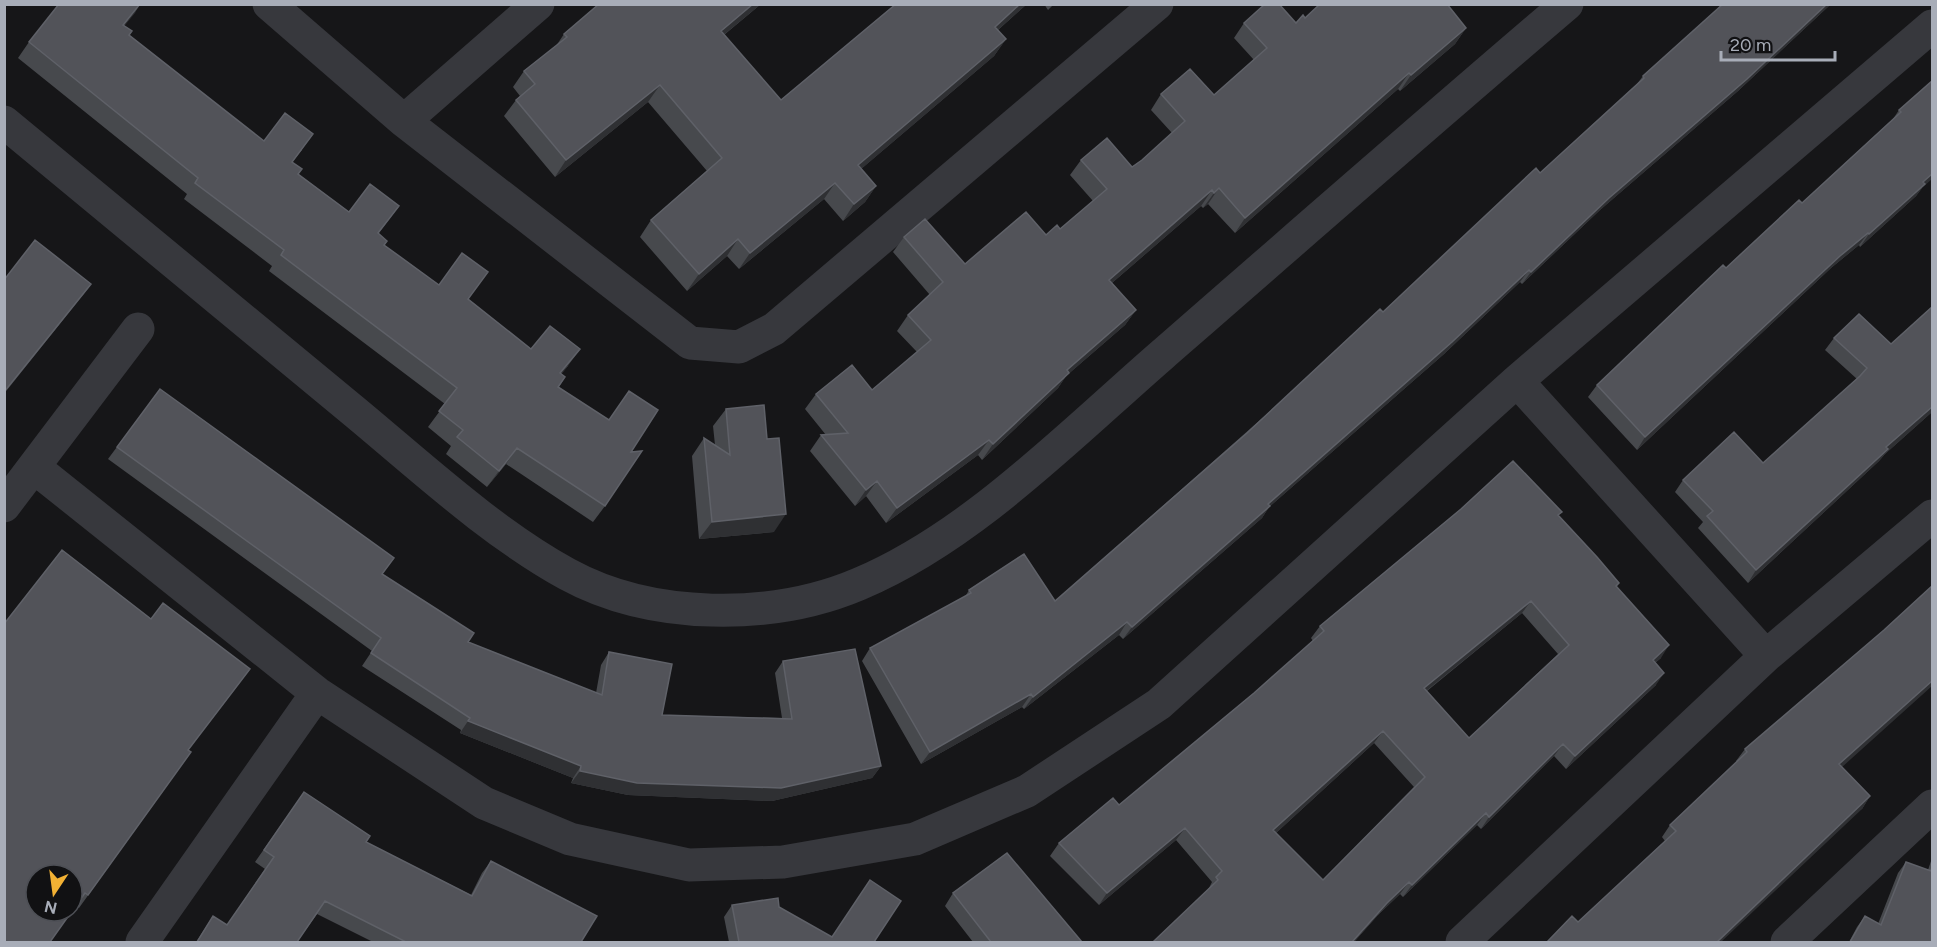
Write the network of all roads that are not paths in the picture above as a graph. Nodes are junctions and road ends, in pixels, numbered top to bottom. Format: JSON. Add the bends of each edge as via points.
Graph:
{"nodes":[{"id":1,"x":270,"y":4,"type":"edge"},
{"id":2,"x":538,"y":4,"type":"edge"},
{"id":3,"x":1157,"y":4,"type":"edge"},
{"id":4,"x":1567,"y":4,"type":"edge"},
{"id":5,"x":1932,"y":26,"type":"edge"},
{"id":6,"x":404,"y":121,"type":"junction"},
{"id":7,"x":4,"y":122,"type":"edge"},
{"id":8,"x":138,"y":329,"type":"dead end"},
{"id":9,"x":1517,"y":381,"type":"junction"},
{"id":10,"x":35,"y":468,"type":"junction"},
{"id":11,"x":4,"y":506,"type":"edge"},
{"id":12,"x":1932,"y":516,"type":"edge"},
{"id":13,"x":1766,"y":656,"type":"junction"},
{"id":14,"x":317,"y":693,"type":"junction"},
{"id":15,"x":1932,"y":806,"type":"edge"},
{"id":16,"x":142,"y":942,"type":"edge"},
{"id":17,"x":1462,"y":942,"type":"edge"},
{"id":18,"x":1787,"y":942,"type":"edge"}],
"edges":[{"from":1,"to":6,"type":"street"},
{"from":2,"to":6,"type":"street"},
{"from":3,"to":6,"type":"street","via":[[774,329],[739,347],[690,343]]},
{"from":4,"to":7,"type":"street","via":[[1017,482],[929,548],[859,584],[791,606],[721,612],[636,600],[568,575],[480,516]]},
{"from":5,"to":9,"type":"street"},
{"from":8,"to":10,"type":"street"},
{"from":9,"to":13,"type":"street"},
{"from":9,"to":14,"type":"street","via":[[1159,704],[1027,791],[915,839],[783,862],[690,865],[570,839],[484,803]]},
{"from":10,"to":11,"type":"street"},
{"from":10,"to":14,"type":"street"},
{"from":12,"to":13,"type":"street"},
{"from":13,"to":17,"type":"street"},
{"from":14,"to":16,"type":"street"},
{"from":15,"to":18,"type":"street"}]}
